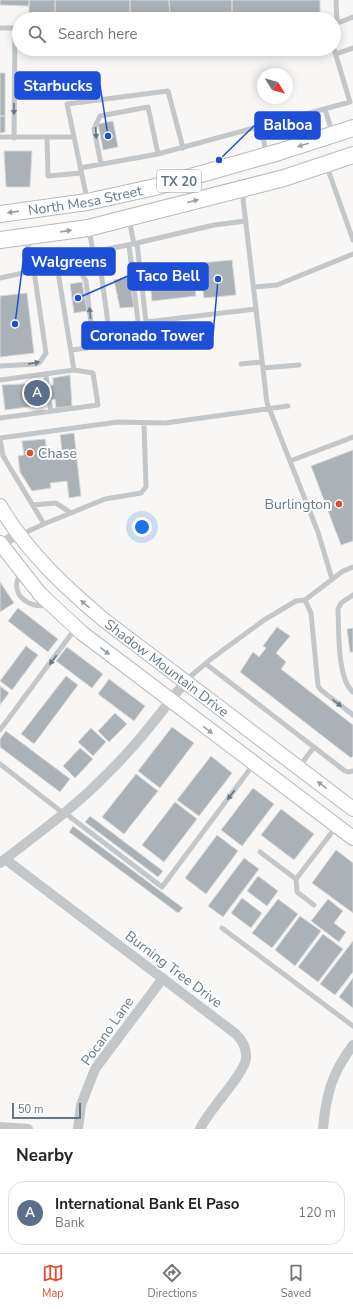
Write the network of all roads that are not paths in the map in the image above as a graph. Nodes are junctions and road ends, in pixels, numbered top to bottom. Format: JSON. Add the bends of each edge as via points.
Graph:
{"nodes":[{"id":1,"x":336,"y":0,"type":"edge"},
{"id":2,"x":336,"y":12,"type":"edge"},
{"id":3,"x":353,"y":17,"type":"edge"},
{"id":4,"x":341,"y":22,"type":"edge"},
{"id":5,"x":0,"y":28,"type":"edge"},
{"id":6,"x":12,"y":28,"type":"edge"},
{"id":7,"x":353,"y":48,"type":"edge"},
{"id":8,"x":341,"y":50,"type":"edge"},
{"id":9,"x":16,"y":56,"type":"edge"},
{"id":10,"x":337,"y":56,"type":"edge"},
{"id":11,"x":351,"y":102,"type":"edge"},
{"id":12,"x":325,"y":109,"type":"junction"},
{"id":13,"x":261,"y":127,"type":"junction"},
{"id":14,"x":353,"y":128,"type":"edge"},
{"id":15,"x":333,"y":135,"type":"junction"},
{"id":16,"x":0,"y":137,"type":"edge"},
{"id":17,"x":47,"y":137,"type":"junction"},
{"id":18,"x":74,"y":137,"type":"junction"},
{"id":19,"x":14,"y":138,"type":"junction"},
{"id":20,"x":183,"y":148,"type":"junction"},
{"id":21,"x":158,"y":154,"type":"junction"},
{"id":22,"x":273,"y":154,"type":"junction"},
{"id":23,"x":353,"y":154,"type":"edge"},
{"id":24,"x":101,"y":164,"type":"junction"},
{"id":25,"x":326,"y":164,"type":"junction"},
{"id":26,"x":81,"y":170,"type":"junction"},
{"id":27,"x":284,"y":178,"type":"junction"},
{"id":28,"x":242,"y":189,"type":"junction"},
{"id":29,"x":87,"y":202,"type":"junction"},
{"id":30,"x":0,"y":214,"type":"edge"},
{"id":31,"x":128,"y":218,"type":"junction"},
{"id":32,"x":246,"y":221,"type":"junction"},
{"id":33,"x":350,"y":226,"type":"edge"},
{"id":34,"x":88,"y":228,"type":"junction"},
{"id":35,"x":26,"y":236,"type":"junction"},
{"id":36,"x":0,"y":240,"type":"edge"},
{"id":37,"x":353,"y":240,"type":"edge"},
{"id":38,"x":133,"y":244,"type":"junction"},
{"id":39,"x":96,"y":251,"type":"junction"},
{"id":40,"x":353,"y":254,"type":"edge"},
{"id":41,"x":79,"y":261,"type":"junction"},
{"id":42,"x":57,"y":266,"type":"junction"},
{"id":43,"x":34,"y":272,"type":"junction"},
{"id":44,"x":0,"y":278,"type":"edge"},
{"id":45,"x":254,"y":287,"type":"junction"},
{"id":46,"x":256,"y":309,"type":"junction"},
{"id":47,"x":71,"y":350,"type":"junction"},
{"id":48,"x":262,"y":362,"type":"junction"},
{"id":49,"x":241,"y":364,"type":"dead end"},
{"id":50,"x":299,"y":365,"type":"dead end"},
{"id":51,"x":0,"y":366,"type":"edge"},
{"id":52,"x":263,"y":368,"type":"junction"},
{"id":53,"x":74,"y":370,"type":"junction"},
{"id":54,"x":46,"y":374,"type":"junction"},
{"id":55,"x":0,"y":380,"type":"edge"},
{"id":56,"x":47,"y":386,"type":"dead end"},
{"id":57,"x":50,"y":400,"type":"dead end"},
{"id":58,"x":288,"y":406,"type":"dead end"},
{"id":59,"x":270,"y":410,"type":"junction"},
{"id":60,"x":51,"y":411,"type":"junction"},
{"id":61,"x":0,"y":418,"type":"edge"},
{"id":62,"x":144,"y":423,"type":"junction"},
{"id":63,"x":353,"y":437,"type":"edge"},
{"id":64,"x":0,"y":438,"type":"edge"},
{"id":65,"x":290,"y":461,"type":"junction"},
{"id":66,"x":33,"y":505,"type":"junction"},
{"id":67,"x":0,"y":506,"type":"edge"},
{"id":68,"x":70,"y":513,"type":"junction"},
{"id":69,"x":44,"y":524,"type":"junction"},
{"id":70,"x":19,"y":534,"type":"junction"},
{"id":71,"x":0,"y":544,"type":"edge"},
{"id":72,"x":353,"y":567,"type":"edge"},
{"id":73,"x":332,"y":579,"type":"junction"},
{"id":74,"x":353,"y":594,"type":"edge"},
{"id":75,"x":305,"y":600,"type":"junction"},
{"id":76,"x":76,"y":628,"type":"junction"},
{"id":77,"x":206,"y":664,"type":"junction"},
{"id":78,"x":185,"y":682,"type":"junction"},
{"id":79,"x":353,"y":692,"type":"edge"},
{"id":80,"x":170,"y":701,"type":"junction"},
{"id":81,"x":353,"y":715,"type":"edge"},
{"id":82,"x":0,"y":730,"type":"edge"},
{"id":83,"x":314,"y":747,"type":"junction"},
{"id":84,"x":0,"y":764,"type":"edge"},
{"id":85,"x":254,"y":764,"type":"junction"},
{"id":86,"x":303,"y":771,"type":"junction"},
{"id":87,"x":353,"y":771,"type":"edge"},
{"id":88,"x":293,"y":794,"type":"junction"},
{"id":89,"x":353,"y":809,"type":"edge"},
{"id":90,"x":64,"y":813,"type":"junction"},
{"id":91,"x":337,"y":826,"type":"junction"},
{"id":92,"x":353,"y":838,"type":"edge"},
{"id":93,"x":260,"y":852,"type":"dead end"},
{"id":94,"x":2,"y":861,"type":"edge"},
{"id":95,"x":296,"y":879,"type":"junction"},
{"id":96,"x":314,"y":905,"type":"dead end"},
{"id":97,"x":222,"y":928,"type":"dead end"},
{"id":98,"x":163,"y":978,"type":"junction"},
{"id":99,"x":353,"y":1026,"type":"edge"},
{"id":100,"x":351,"y":1051,"type":"edge"},
{"id":101,"x":0,"y":1127,"type":"edge"},
{"id":102,"x":28,"y":1129,"type":"edge"},
{"id":103,"x":78,"y":1129,"type":"edge"},
{"id":104,"x":200,"y":1129,"type":"edge"},
{"id":105,"x":324,"y":1129,"type":"edge"}],
"edges":[{"from":1,"to":2,"type":"lane"},
{"from":3,"to":4,"type":"lane"},
{"from":5,"to":6,"type":"lane"},
{"from":7,"to":8,"type":"lane"},
{"from":9,"to":19,"type":"lane","one_way":true},
{"from":10,"to":11,"type":"lane"},
{"from":11,"to":12,"type":"lane"},
{"from":12,"to":13,"type":"lane"},
{"from":12,"to":15,"type":"lane"},
{"from":13,"to":20,"type":"lane"},
{"from":13,"to":22,"type":"lane"},
{"from":14,"to":15,"type":"main road","name":"North Mesa Street","number":"TX 20"},
{"from":15,"to":22,"type":"main road","name":"North Mesa Street","number":"TX 20","one_way":true},
{"from":16,"to":19,"type":"lane"},
{"from":17,"to":18,"type":"lane"},
{"from":17,"to":19,"type":"lane"},
{"from":17,"to":26,"type":"lane","via":[[48,176]]},
{"from":18,"to":20,"type":"lane","via":[[67,104],[168,91]]},
{"from":18,"to":26,"type":"lane"},
{"from":20,"to":21,"type":"lane"},
{"from":21,"to":24,"type":"lane"},
{"from":21,"to":24,"type":"lane","one_way":true,"via":[[148,108],[100,116],[94,129]]},
{"from":22,"to":27,"type":"main road"},
{"from":22,"to":29,"type":"main road","name":"North Mesa Street","number":"TX 20","via":[[155,187]]},
{"from":23,"to":25,"type":"main road","name":"North Mesa Street","number":"TX 20"},
{"from":24,"to":26,"type":"lane"},
{"from":25,"to":27,"type":"main road","name":"North Mesa Street","number":"TX 20"},
{"from":25,"to":33,"type":"lane"},
{"from":26,"to":29,"type":"lane"},
{"from":27,"to":28,"type":"main road","name":"North Mesa Street","number":"TX 20"},
{"from":31,"to":28,"type":"main road","name":"North Mesa Street","number":"TX 20","one_way":true},
{"from":28,"to":32,"type":"lane"},
{"from":29,"to":30,"type":"main road","name":"North Mesa Street","number":"TX 20","one_way":true},
{"from":29,"to":34,"type":"main road"},
{"from":31,"to":34,"type":"main road","name":"North Mesa Street","number":"TX 20"},
{"from":31,"to":38,"type":"lane"},
{"from":32,"to":38,"type":"lane","via":[[214,224]]},
{"from":32,"to":45,"type":"lane"},
{"from":33,"to":37,"type":"lane"},
{"from":35,"to":34,"type":"main road","name":"North Mesa Street","number":"TX 20","one_way":true},
{"from":34,"to":39,"type":"lane"},
{"from":35,"to":36,"type":"main road","name":"North Mesa Street","number":"TX 20"},
{"from":35,"to":43,"type":"lane"},
{"from":38,"to":39,"type":"lane"},
{"from":38,"to":39,"type":"lane","via":[[139,330],[133,340],[116,342],[110,337]]},
{"from":38,"to":46,"type":"lane","via":[[146,322]]},
{"from":39,"to":41,"type":"lane"},
{"from":40,"to":45,"type":"lane","via":[[277,285]]},
{"from":41,"to":42,"type":"lane"},
{"from":47,"to":41,"type":"lane","one_way":true,"via":[[87,348],[93,341],[86,281],[80,271]]},
{"from":42,"to":43,"type":"lane"},
{"from":42,"to":47,"type":"lane"},
{"from":43,"to":44,"type":"lane"},
{"from":51,"to":43,"type":"lane","one_way":true,"via":[[36,364],[46,353]]},
{"from":45,"to":46,"type":"lane"},
{"from":46,"to":48,"type":"lane"},
{"from":47,"to":53,"type":"lane"},
{"from":48,"to":49,"type":"lane"},
{"from":48,"to":52,"type":"lane"},
{"from":50,"to":52,"type":"lane"},
{"from":52,"to":59,"type":"lane"},
{"from":53,"to":54,"type":"lane"},
{"from":53,"to":60,"type":"lane","via":[[93,374],[98,405]]},
{"from":54,"to":55,"type":"lane"},
{"from":54,"to":56,"type":"lane"},
{"from":57,"to":60,"type":"lane"},
{"from":58,"to":59,"type":"lane"},
{"from":59,"to":62,"type":"lane","via":[[165,424]]},
{"from":59,"to":65,"type":"lane"},
{"from":60,"to":61,"type":"lane"},
{"from":62,"to":64,"type":"lane","via":[[118,422]]},
{"from":62,"to":68,"type":"lane","via":[[146,487],[138,494],[105,499]]},
{"from":63,"to":65,"type":"lane"},
{"from":64,"to":66,"type":"lane","via":[[3,456]]},
{"from":65,"to":73,"type":"lane","via":[[318,532]]},
{"from":66,"to":68,"type":"lane","via":[[56,503]]},
{"from":66,"to":69,"type":"lane"},
{"from":67,"to":70,"type":"main road","name":"Shadow Mountain Drive"},
{"from":68,"to":69,"type":"lane"},
{"from":69,"to":70,"type":"lane"},
{"from":70,"to":71,"type":"street"},
{"from":78,"to":70,"type":"main road","name":"Shadow Mountain Drive","one_way":true,"via":[[78,598]]},
{"from":71,"to":76,"type":"main road","name":"Shadow Mountain Drive","via":[[21,572]]},
{"from":72,"to":73,"type":"lane"},
{"from":73,"to":75,"type":"lane"},
{"from":74,"to":79,"type":"lane","via":[[340,602],[338,616],[341,661],[346,685]]},
{"from":75,"to":77,"type":"lane","via":[[296,601],[264,620]]},
{"from":75,"to":81,"type":"lane","one_way":true,"via":[[311,613],[318,686]]},
{"from":76,"to":80,"type":"main road","name":"Shadow Mountain Drive","one_way":true},
{"from":76,"to":82,"type":"lane","one_way":true},
{"from":77,"to":78,"type":"lane"},
{"from":77,"to":83,"type":"lane"},
{"from":78,"to":80,"type":"street"},
{"from":78,"to":86,"type":"main road","name":"Shadow Mountain Drive"},
{"from":80,"to":85,"type":"main road","name":"Shadow Mountain Drive","one_way":true},
{"from":80,"to":90,"type":"street","via":[[108,774]]},
{"from":83,"to":86,"type":"lane"},
{"from":83,"to":87,"type":"lane","via":[[345,771]]},
{"from":84,"to":90,"type":"lane"},
{"from":85,"to":88,"type":"main road","name":"Shadow Mountain Drive"},
{"from":85,"to":90,"type":"lane","one_way":true,"via":[[162,887]]},
{"from":86,"to":88,"type":"main road"},
{"from":89,"to":86,"type":"main road","name":"Shadow Mountain Drive","one_way":true},
{"from":88,"to":91,"type":"main road","name":"Shadow Mountain Drive"},
{"from":90,"to":94,"type":"street"},
{"from":91,"to":92,"type":"main road","name":"Shadow Mountain Drive"},
{"from":91,"to":95,"type":"lane"},
{"from":93,"to":95,"type":"lane"},
{"from":94,"to":98,"type":"street","name":"Burning Tree Drive"},
{"from":95,"to":96,"type":"lane","via":[[297,892]]},
{"from":97,"to":99,"type":"lane"},
{"from":98,"to":103,"type":"street","name":"Pocano Lane","via":[[95,1069],[81,1105]]},
{"from":98,"to":104,"type":"street","name":"Burning Tree Drive","via":[[236,1034],[245,1047],[246,1058],[242,1070]]},
{"from":100,"to":105,"type":"street","via":[[334,1074],[328,1091]]},
{"from":101,"to":102,"type":"street"}]}
